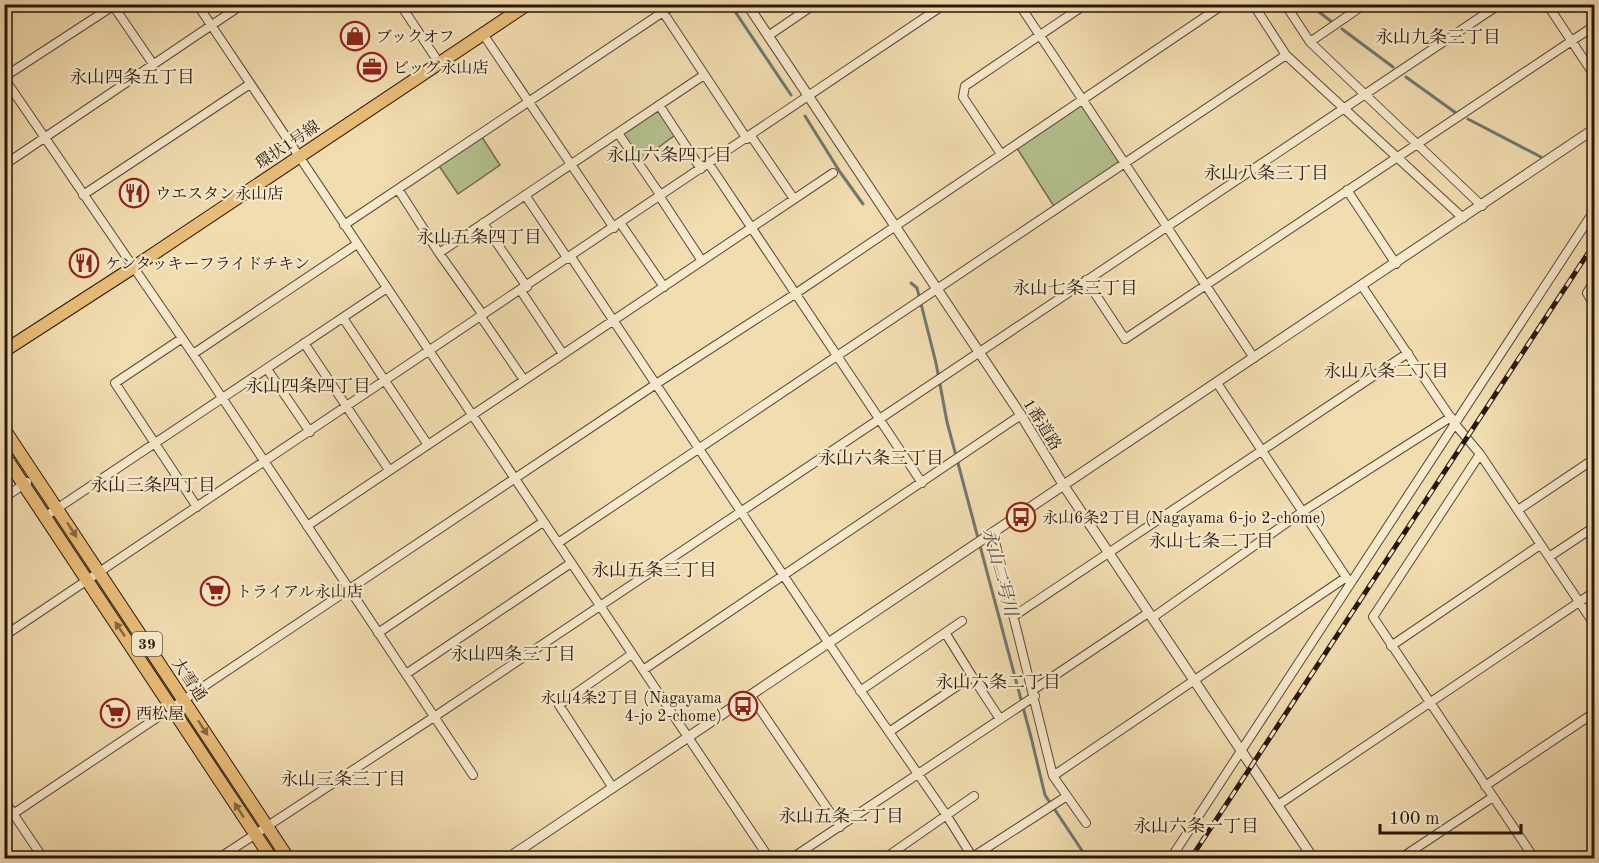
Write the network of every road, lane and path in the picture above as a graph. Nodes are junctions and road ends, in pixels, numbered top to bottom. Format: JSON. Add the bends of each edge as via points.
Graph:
{"nodes":[{"id":1,"x":197,"y":4,"type":"edge"},
{"id":2,"x":243,"y":4,"type":"edge"},
{"id":3,"x":400,"y":4,"type":"edge"},
{"id":4,"x":528,"y":4,"type":"edge"},
{"id":5,"x":675,"y":4,"type":"edge"},
{"id":6,"x":747,"y":4,"type":"edge"},
{"id":7,"x":815,"y":4,"type":"edge"},
{"id":8,"x":945,"y":4,"type":"edge"},
{"id":9,"x":1019,"y":4,"type":"edge"},
{"id":10,"x":1086,"y":4,"type":"edge"},
{"id":11,"x":1224,"y":4,"type":"edge"},
{"id":12,"x":1254,"y":4,"type":"edge"},
{"id":13,"x":1285,"y":4,"type":"edge"},
{"id":14,"x":1365,"y":4,"type":"edge"},
{"id":15,"x":1500,"y":4,"type":"edge"},
{"id":16,"x":1547,"y":4,"type":"edge"},
{"id":17,"x":112,"y":5,"type":"edge"},
{"id":18,"x":663,"y":12,"type":"junction"},
{"id":19,"x":211,"y":26,"type":"junction"},
{"id":20,"x":1594,"y":27,"type":"edge"},
{"id":21,"x":483,"y":34,"type":"junction"},
{"id":22,"x":1040,"y":35,"type":"junction"},
{"id":23,"x":768,"y":36,"type":"junction"},
{"id":24,"x":1573,"y":41,"type":"junction"},
{"id":25,"x":1310,"y":42,"type":"junction"},
{"id":26,"x":1286,"y":55,"type":"junction"},
{"id":27,"x":439,"y":63,"type":"junction"},
{"id":28,"x":153,"y":64,"type":"junction"},
{"id":29,"x":704,"y":75,"type":"junction"},
{"id":30,"x":1594,"y":75,"type":"edge"},
{"id":31,"x":4,"y":78,"type":"edge"},
{"id":32,"x":250,"y":84,"type":"junction"},
{"id":33,"x":1366,"y":95,"type":"junction"},
{"id":34,"x":808,"y":97,"type":"junction"},
{"id":35,"x":1083,"y":99,"type":"junction"},
{"id":36,"x":529,"y":101,"type":"junction"},
{"id":37,"x":659,"y":105,"type":"junction"},
{"id":38,"x":1345,"y":108,"type":"junction"},
{"id":39,"x":1594,"y":129,"type":"edge"},
{"id":40,"x":618,"y":133,"type":"junction"},
{"id":41,"x":45,"y":137,"type":"junction"},
{"id":42,"x":749,"y":137,"type":"junction"},
{"id":43,"x":1417,"y":144,"type":"junction"},
{"id":44,"x":1001,"y":154,"type":"junction"},
{"id":45,"x":299,"y":156,"type":"junction"},
{"id":46,"x":1397,"y":158,"type":"junction"},
{"id":47,"x":1125,"y":163,"type":"junction"},
{"id":48,"x":570,"y":164,"type":"junction"},
{"id":49,"x":709,"y":164,"type":"junction"},
{"id":50,"x":4,"y":165,"type":"edge"},
{"id":51,"x":702,"y":169,"type":"junction"},
{"id":52,"x":833,"y":173,"type":"dead end"},
{"id":53,"x":398,"y":189,"type":"junction"},
{"id":54,"x":1347,"y":190,"type":"junction"},
{"id":55,"x":84,"y":195,"type":"junction"},
{"id":56,"x":525,"y":195,"type":"junction"},
{"id":57,"x":660,"y":197,"type":"junction"},
{"id":58,"x":794,"y":200,"type":"junction"},
{"id":59,"x":1482,"y":206,"type":"junction"},
{"id":60,"x":1594,"y":211,"type":"edge"},
{"id":61,"x":1463,"y":218,"type":"junction"},
{"id":62,"x":483,"y":223,"type":"junction"},
{"id":63,"x":344,"y":225,"type":"junction"},
{"id":64,"x":617,"y":226,"type":"junction"},
{"id":65,"x":893,"y":226,"type":"junction"},
{"id":66,"x":1168,"y":226,"type":"junction"},
{"id":67,"x":751,"y":228,"type":"junction"},
{"id":68,"x":357,"y":244,"type":"junction"},
{"id":69,"x":439,"y":253,"type":"junction"},
{"id":70,"x":569,"y":258,"type":"junction"},
{"id":71,"x":702,"y":261,"type":"junction"},
{"id":72,"x":1396,"y":264,"type":"junction"},
{"id":73,"x":134,"y":267,"type":"junction"},
{"id":74,"x":1086,"y":280,"type":"junction"},
{"id":75,"x":1594,"y":281,"type":"edge"},
{"id":76,"x":1207,"y":285,"type":"junction"},
{"id":77,"x":1362,"y":286,"type":"junction"},
{"id":78,"x":664,"y":287,"type":"junction"},
{"id":79,"x":387,"y":288,"type":"junction"},
{"id":80,"x":524,"y":289,"type":"junction"},
{"id":81,"x":936,"y":289,"type":"junction"},
{"id":82,"x":795,"y":294,"type":"junction"},
{"id":83,"x":1594,"y":305,"type":"edge"},
{"id":84,"x":482,"y":316,"type":"junction"},
{"id":85,"x":343,"y":318,"type":"junction"},
{"id":86,"x":614,"y":321,"type":"junction"},
{"id":87,"x":181,"y":339,"type":"junction"},
{"id":88,"x":304,"y":343,"type":"junction"},
{"id":89,"x":4,"y":351,"type":"edge"},
{"id":90,"x":429,"y":351,"type":"junction"},
{"id":91,"x":1408,"y":353,"type":"junction"},
{"id":92,"x":193,"y":354,"type":"junction"},
{"id":93,"x":564,"y":354,"type":"junction"},
{"id":94,"x":979,"y":354,"type":"junction"},
{"id":95,"x":836,"y":355,"type":"junction"},
{"id":96,"x":1254,"y":358,"type":"junction"},
{"id":97,"x":267,"y":369,"type":"junction"},
{"id":98,"x":524,"y":380,"type":"junction"},
{"id":99,"x":386,"y":381,"type":"junction"},
{"id":100,"x":1217,"y":383,"type":"junction"},
{"id":101,"x":656,"y":384,"type":"junction"},
{"id":102,"x":222,"y":399,"type":"junction"},
{"id":103,"x":348,"y":407,"type":"junction"},
{"id":104,"x":1021,"y":415,"type":"junction"},
{"id":105,"x":472,"y":416,"type":"junction"},
{"id":106,"x":879,"y":419,"type":"junction"},
{"id":107,"x":1453,"y":421,"type":"junction"},
{"id":108,"x":4,"y":429,"type":"edge"},
{"id":109,"x":310,"y":432,"type":"junction"},
{"id":110,"x":154,"y":443,"type":"junction"},
{"id":111,"x":428,"y":445,"type":"junction"},
{"id":112,"x":698,"y":448,"type":"junction"},
{"id":113,"x":1260,"y":450,"type":"junction"},
{"id":114,"x":1480,"y":454,"type":"junction"},
{"id":115,"x":4,"y":455,"type":"edge"},
{"id":116,"x":1594,"y":459,"type":"edge"},
{"id":117,"x":264,"y":462,"type":"junction"},
{"id":118,"x":389,"y":470,"type":"junction"},
{"id":119,"x":36,"y":477,"type":"junction"},
{"id":120,"x":515,"y":480,"type":"junction"},
{"id":121,"x":922,"y":483,"type":"junction"},
{"id":122,"x":24,"y":484,"type":"junction"},
{"id":123,"x":1064,"y":486,"type":"junction"},
{"id":124,"x":4,"y":498,"type":"edge"},
{"id":125,"x":197,"y":507,"type":"junction"},
{"id":126,"x":57,"y":508,"type":"junction"},
{"id":127,"x":1518,"y":510,"type":"junction"},
{"id":128,"x":740,"y":511,"type":"junction"},
{"id":129,"x":1302,"y":512,"type":"junction"},
{"id":130,"x":46,"y":516,"type":"junction"},
{"id":131,"x":543,"y":522,"type":"junction"},
{"id":132,"x":307,"y":526,"type":"junction"},
{"id":133,"x":1594,"y":526,"type":"edge"},
{"id":134,"x":990,"y":535,"type":"junction"},
{"id":135,"x":558,"y":543,"type":"junction"},
{"id":136,"x":1540,"y":545,"type":"junction"},
{"id":137,"x":1109,"y":554,"type":"junction"},
{"id":138,"x":1549,"y":557,"type":"junction"},
{"id":139,"x":571,"y":563,"type":"junction"},
{"id":140,"x":100,"y":573,"type":"junction"},
{"id":141,"x":783,"y":576,"type":"junction"},
{"id":142,"x":88,"y":580,"type":"junction"},
{"id":143,"x":1348,"y":580,"type":"junction"},
{"id":144,"x":350,"y":590,"type":"junction"},
{"id":145,"x":1594,"y":592,"type":"edge"},
{"id":146,"x":1579,"y":602,"type":"junction"},
{"id":147,"x":600,"y":606,"type":"junction"},
{"id":148,"x":1150,"y":615,"type":"junction"},
{"id":149,"x":1014,"y":616,"type":"junction"},
{"id":150,"x":962,"y":621,"type":"dead end"},
{"id":151,"x":1594,"y":624,"type":"edge"},
{"id":152,"x":378,"y":633,"type":"junction"},
{"id":153,"x":946,"y":634,"type":"junction"},
{"id":154,"x":4,"y":636,"type":"edge"},
{"id":155,"x":829,"y":643,"type":"junction"},
{"id":156,"x":1391,"y":646,"type":"junction"},
{"id":157,"x":632,"y":654,"type":"junction"},
{"id":158,"x":643,"y":670,"type":"junction"},
{"id":159,"x":406,"y":674,"type":"junction"},
{"id":160,"x":972,"y":676,"type":"junction"},
{"id":161,"x":1194,"y":679,"type":"junction"},
{"id":162,"x":860,"y":691,"type":"junction"},
{"id":163,"x":1032,"y":695,"type":"junction"},
{"id":164,"x":751,"y":696,"type":"junction"},
{"id":165,"x":184,"y":700,"type":"junction"},
{"id":166,"x":1430,"y":702,"type":"junction"},
{"id":167,"x":173,"y":708,"type":"junction"},
{"id":168,"x":1594,"y":713,"type":"edge"},
{"id":169,"x":434,"y":717,"type":"junction"},
{"id":170,"x":1000,"y":719,"type":"junction"},
{"id":171,"x":888,"y":732,"type":"junction"},
{"id":172,"x":688,"y":738,"type":"junction"},
{"id":173,"x":1241,"y":752,"type":"junction"},
{"id":174,"x":918,"y":774,"type":"junction"},
{"id":175,"x":473,"y":775,"type":"dead end"},
{"id":176,"x":1053,"y":776,"type":"junction"},
{"id":177,"x":1485,"y":786,"type":"junction"},
{"id":178,"x":613,"y":788,"type":"junction"},
{"id":179,"x":974,"y":796,"type":"dead end"},
{"id":180,"x":1493,"y":797,"type":"junction"},
{"id":181,"x":1064,"y":798,"type":"junction"},
{"id":182,"x":4,"y":800,"type":"edge"},
{"id":183,"x":1278,"y":805,"type":"junction"},
{"id":184,"x":13,"y":814,"type":"junction"},
{"id":185,"x":947,"y":816,"type":"junction"},
{"id":186,"x":4,"y":820,"type":"edge"},
{"id":187,"x":1086,"y":823,"type":"dead end"},
{"id":188,"x":267,"y":827,"type":"junction"},
{"id":189,"x":840,"y":827,"type":"junction"},
{"id":190,"x":255,"y":835,"type":"junction"},
{"id":191,"x":1532,"y":856,"type":"edge"},
{"id":192,"x":44,"y":858,"type":"edge"},
{"id":193,"x":219,"y":858,"type":"edge"},
{"id":194,"x":271,"y":858,"type":"edge"},
{"id":195,"x":288,"y":858,"type":"edge"},
{"id":196,"x":508,"y":858,"type":"edge"},
{"id":197,"x":769,"y":858,"type":"edge"},
{"id":198,"x":792,"y":858,"type":"edge"},
{"id":199,"x":885,"y":858,"type":"edge"},
{"id":200,"x":972,"y":858,"type":"edge"},
{"id":201,"x":1170,"y":858,"type":"edge"},
{"id":202,"x":1313,"y":858,"type":"edge"},
{"id":203,"x":1401,"y":858,"type":"edge"},
{"id":204,"x":1523,"y":858,"type":"edge"}],
"edges":[{"from":1,"to":19,"type":"street"},
{"from":2,"to":19,"type":"street"},
{"from":3,"to":27,"type":"street"},
{"from":4,"to":21,"type":"main road","name":"環状1号線"},
{"from":5,"to":18,"type":"street"},
{"from":6,"to":23,"type":"street","name":"1番道路"},
{"from":7,"to":23,"type":"street"},
{"from":8,"to":34,"type":"street"},
{"from":9,"to":22,"type":"street"},
{"from":10,"to":22,"type":"street"},
{"from":11,"to":35,"type":"street"},
{"from":12,"to":26,"type":"street"},
{"from":13,"to":25,"type":"street"},
{"from":14,"to":25,"type":"street"},
{"from":15,"to":33,"type":"street"},
{"from":16,"to":24,"type":"street"},
{"from":17,"to":28,"type":"street"},
{"from":17,"to":31,"type":"street"},
{"from":18,"to":29,"type":"street"},
{"from":18,"to":36,"type":"street"},
{"from":19,"to":28,"type":"street"},
{"from":19,"to":32,"type":"street"},
{"from":20,"to":24,"type":"street"},
{"from":21,"to":27,"type":"main road","name":"環状1号線"},
{"from":21,"to":36,"type":"street"},
{"from":22,"to":35,"type":"street"},
{"from":22,"to":44,"type":"street","via":[[965,86],[963,97]]},
{"from":23,"to":34,"type":"street","name":"1番道路"},
{"from":24,"to":30,"type":"street"},
{"from":24,"to":43,"type":"street"},
{"from":25,"to":33,"type":"street"},
{"from":26,"to":38,"type":"street"},
{"from":26,"to":47,"type":"street"},
{"from":27,"to":45,"type":"main road","name":"環状1号線"},
{"from":28,"to":41,"type":"street"},
{"from":29,"to":37,"type":"street"},
{"from":29,"to":42,"type":"street"},
{"from":31,"to":41,"type":"street"},
{"from":32,"to":45,"type":"street"},
{"from":32,"to":55,"type":"street"},
{"from":33,"to":38,"type":"street"},
{"from":33,"to":43,"type":"street"},
{"from":34,"to":42,"type":"street"},
{"from":34,"to":65,"type":"street","name":"1番道路"},
{"from":35,"to":44,"type":"street"},
{"from":35,"to":47,"type":"street"},
{"from":36,"to":48,"type":"street"},
{"from":36,"to":53,"type":"street"},
{"from":37,"to":40,"type":"street"},
{"from":37,"to":51,"type":"street"},
{"from":38,"to":46,"type":"street"},
{"from":38,"to":66,"type":"street"},
{"from":39,"to":59,"type":"street"},
{"from":40,"to":48,"type":"street"},
{"from":40,"to":57,"type":"street"},
{"from":41,"to":50,"type":"street"},
{"from":41,"to":55,"type":"street"},
{"from":42,"to":49,"type":"street"},
{"from":42,"to":58,"type":"street"},
{"from":43,"to":46,"type":"street"},
{"from":43,"to":59,"type":"street"},
{"from":44,"to":65,"type":"street"},
{"from":45,"to":63,"type":"street"},
{"from":45,"to":73,"type":"main road","name":"環状1号線"},
{"from":46,"to":54,"type":"street"},
{"from":46,"to":61,"type":"street"},
{"from":47,"to":66,"type":"street"},
{"from":47,"to":81,"type":"street"},
{"from":48,"to":56,"type":"street"},
{"from":48,"to":64,"type":"street"},
{"from":49,"to":51,"type":"street"},
{"from":49,"to":67,"type":"street"},
{"from":51,"to":57,"type":"street"},
{"from":52,"to":58,"type":"street"},
{"from":53,"to":63,"type":"street"},
{"from":53,"to":69,"type":"street"},
{"from":54,"to":72,"type":"street"},
{"from":54,"to":76,"type":"street"},
{"from":55,"to":73,"type":"street"},
{"from":56,"to":62,"type":"street"},
{"from":56,"to":70,"type":"street"},
{"from":57,"to":64,"type":"street"},
{"from":57,"to":71,"type":"street"},
{"from":58,"to":67,"type":"street"},
{"from":59,"to":61,"type":"street"},
{"from":60,"to":107,"type":"street"},
{"from":61,"to":72,"type":"street"},
{"from":62,"to":69,"type":"street"},
{"from":62,"to":80,"type":"street"},
{"from":63,"to":68,"type":"street"},
{"from":64,"to":70,"type":"street"},
{"from":64,"to":78,"type":"street"},
{"from":65,"to":81,"type":"street","name":"1番道路"},
{"from":65,"to":82,"type":"street"},
{"from":66,"to":74,"type":"street"},
{"from":66,"to":76,"type":"street"},
{"from":67,"to":71,"type":"street"},
{"from":67,"to":82,"type":"street"},
{"from":68,"to":79,"type":"street"},
{"from":68,"to":92,"type":"street"},
{"from":69,"to":84,"type":"street"},
{"from":70,"to":80,"type":"street"},
{"from":70,"to":86,"type":"street"},
{"from":71,"to":78,"type":"street"},
{"from":72,"to":77,"type":"street"},
{"from":73,"to":87,"type":"street"},
{"from":73,"to":89,"type":"main road","name":"環状1号線"},
{"from":74,"to":76,"type":"street","via":[[1125,339]]},
{"from":74,"to":94,"type":"street"},
{"from":75,"to":83,"type":"street","via":[[1587,293]]},
{"from":76,"to":96,"type":"street"},
{"from":77,"to":91,"type":"street"},
{"from":77,"to":96,"type":"street"},
{"from":78,"to":86,"type":"street"},
{"from":79,"to":85,"type":"street"},
{"from":79,"to":90,"type":"street"},
{"from":80,"to":84,"type":"street"},
{"from":80,"to":93,"type":"street"},
{"from":81,"to":94,"type":"street","name":"1番道路"},
{"from":81,"to":95,"type":"street"},
{"from":82,"to":95,"type":"street"},
{"from":82,"to":101,"type":"street"},
{"from":84,"to":90,"type":"street"},
{"from":84,"to":98,"type":"street"},
{"from":85,"to":88,"type":"street"},
{"from":85,"to":99,"type":"street"},
{"from":86,"to":93,"type":"street"},
{"from":86,"to":101,"type":"street"},
{"from":87,"to":92,"type":"street"},
{"from":87,"to":110,"type":"street","via":[[115,382]]},
{"from":88,"to":97,"type":"street"},
{"from":88,"to":103,"type":"street"},
{"from":90,"to":99,"type":"street"},
{"from":90,"to":105,"type":"street"},
{"from":91,"to":107,"type":"street"},
{"from":91,"to":113,"type":"street"},
{"from":92,"to":102,"type":"street"},
{"from":93,"to":98,"type":"street"},
{"from":94,"to":104,"type":"street","name":"1番道路"},
{"from":94,"to":106,"type":"street"},
{"from":95,"to":106,"type":"street"},
{"from":95,"to":112,"type":"street"},
{"from":96,"to":100,"type":"street"},
{"from":97,"to":102,"type":"street"},
{"from":97,"to":109,"type":"street"},
{"from":98,"to":105,"type":"street"},
{"from":99,"to":103,"type":"street"},
{"from":99,"to":111,"type":"street"},
{"from":100,"to":113,"type":"street"},
{"from":100,"to":123,"type":"street"},
{"from":101,"to":112,"type":"street"},
{"from":101,"to":120,"type":"street"},
{"from":102,"to":110,"type":"street"},
{"from":102,"to":117,"type":"street"},
{"from":103,"to":109,"type":"street"},
{"from":103,"to":118,"type":"street"},
{"from":104,"to":121,"type":"street"},
{"from":104,"to":123,"type":"street","name":"1番道路"},
{"from":105,"to":111,"type":"street"},
{"from":105,"to":120,"type":"street"},
{"from":106,"to":121,"type":"street"},
{"from":106,"to":128,"type":"street"},
{"from":107,"to":114,"type":"street"},
{"from":107,"to":129,"type":"street"},
{"from":107,"to":143,"type":"street"},
{"from":108,"to":119,"type":"main road","name":"大雪通","number":"39"},
{"from":109,"to":117,"type":"street"},
{"from":110,"to":125,"type":"street"},
{"from":110,"to":126,"type":"street"},
{"from":111,"to":118,"type":"street"},
{"from":112,"to":128,"type":"street"},
{"from":112,"to":135,"type":"street"},
{"from":113,"to":129,"type":"street"},
{"from":113,"to":137,"type":"street"},
{"from":114,"to":127,"type":"street"},
{"from":114,"to":156,"type":"street","via":[[1373,618]]},
{"from":115,"to":122,"type":"main road","name":"大雪通","number":"39"},
{"from":116,"to":127,"type":"street"},
{"from":117,"to":125,"type":"street"},
{"from":117,"to":132,"type":"street"},
{"from":118,"to":132,"type":"street"},
{"from":119,"to":122,"type":"street"},
{"from":119,"to":126,"type":"main road","name":"大雪通","number":"39"},
{"from":120,"to":131,"type":"street"},
{"from":120,"to":144,"type":"street"},
{"from":121,"to":141,"type":"street"},
{"from":122,"to":124,"type":"street"},
{"from":122,"to":130,"type":"main road","name":"大雪通","number":"39"},
{"from":123,"to":134,"type":"street"},
{"from":123,"to":137,"type":"street","name":"1番道路"},
{"from":125,"to":140,"type":"street"},
{"from":126,"to":130,"type":"street"},
{"from":126,"to":140,"type":"main road","name":"大雪通","number":"39","one_way":true},
{"from":127,"to":136,"type":"street"},
{"from":128,"to":141,"type":"street"},
{"from":128,"to":147,"type":"street"},
{"from":129,"to":143,"type":"street"},
{"from":129,"to":148,"type":"street"},
{"from":130,"to":142,"type":"main road","name":"大雪通","number":"39"},
{"from":131,"to":135,"type":"street"},
{"from":131,"to":152,"type":"street"},
{"from":132,"to":144,"type":"street"},
{"from":133,"to":138,"type":"street"},
{"from":134,"to":149,"type":"street"},
{"from":134,"to":155,"type":"street"},
{"from":135,"to":139,"type":"street"},
{"from":136,"to":138,"type":"street"},
{"from":136,"to":156,"type":"street"},
{"from":137,"to":148,"type":"street","name":"1番道路"},
{"from":137,"to":149,"type":"street"},
{"from":138,"to":146,"type":"street"},
{"from":139,"to":147,"type":"street"},
{"from":139,"to":159,"type":"street"},
{"from":140,"to":142,"type":"street"},
{"from":140,"to":165,"type":"main road","name":"大雪通","number":"39"},
{"from":141,"to":155,"type":"street"},
{"from":141,"to":158,"type":"street"},
{"from":142,"to":154,"type":"street"},
{"from":167,"to":142,"type":"main road","name":"大雪通","number":"39","one_way":true},
{"from":143,"to":161,"type":"street"},
{"from":143,"to":173,"type":"street"},
{"from":144,"to":152,"type":"street"},
{"from":144,"to":165,"type":"street"},
{"from":145,"to":146,"type":"street"},
{"from":146,"to":151,"type":"street"},
{"from":146,"to":166,"type":"street"},
{"from":147,"to":157,"type":"street"},
{"from":147,"to":169,"type":"street"},
{"from":148,"to":161,"type":"street","name":"1番道路"},
{"from":148,"to":163,"type":"street"},
{"from":149,"to":163,"type":"street"},
{"from":150,"to":153,"type":"street"},
{"from":152,"to":159,"type":"street"},
{"from":153,"to":160,"type":"street"},
{"from":153,"to":162,"type":"street"},
{"from":155,"to":162,"type":"street"},
{"from":155,"to":164,"type":"street"},
{"from":156,"to":166,"type":"street"},
{"from":157,"to":158,"type":"street"},
{"from":157,"to":178,"type":"street","via":[[559,705]]},
{"from":158,"to":172,"type":"street"},
{"from":159,"to":169,"type":"street"},
{"from":160,"to":170,"type":"street"},
{"from":160,"to":171,"type":"street"},
{"from":161,"to":173,"type":"street","name":"1番道路"},
{"from":161,"to":176,"type":"street"},
{"from":162,"to":171,"type":"street"},
{"from":163,"to":170,"type":"street"},
{"from":163,"to":176,"type":"street"},
{"from":164,"to":172,"type":"street"},
{"from":164,"to":189,"type":"street"},
{"from":165,"to":167,"type":"street"},
{"from":165,"to":188,"type":"main road","name":"大雪通","number":"39","one_way":true},
{"from":166,"to":177,"type":"street"},
{"from":166,"to":183,"type":"street"},
{"from":167,"to":184,"type":"street"},
{"from":190,"to":167,"type":"main road","name":"大雪通","number":"39","one_way":true},
{"from":168,"to":177,"type":"street"},
{"from":169,"to":175,"type":"street"},
{"from":169,"to":188,"type":"street"},
{"from":170,"to":174,"type":"street"},
{"from":171,"to":174,"type":"street"},
{"from":172,"to":178,"type":"street"},
{"from":172,"to":197,"type":"street"},
{"from":173,"to":183,"type":"street","name":"1番道路"},
{"from":173,"to":201,"type":"street"},
{"from":174,"to":185,"type":"street"},
{"from":174,"to":189,"type":"street"},
{"from":176,"to":181,"type":"street"},
{"from":177,"to":180,"type":"street"},
{"from":178,"to":196,"type":"street"},
{"from":179,"to":185,"type":"street"},
{"from":180,"to":191,"type":"street"},
{"from":180,"to":203,"type":"street"},
{"from":181,"to":187,"type":"street"},
{"from":181,"to":200,"type":"street"},
{"from":182,"to":184,"type":"street"},
{"from":183,"to":202,"type":"street","name":"1番道路"},
{"from":184,"to":186,"type":"street"},
{"from":184,"to":192,"type":"street"},
{"from":185,"to":199,"type":"street"},
{"from":185,"to":200,"type":"street"},
{"from":188,"to":190,"type":"street"},
{"from":188,"to":195,"type":"main road","name":"大雪通","number":"39"},
{"from":189,"to":198,"type":"street"},
{"from":190,"to":193,"type":"street"},
{"from":190,"to":194,"type":"main road","name":"大雪通","number":"39"},
{"from":191,"to":204,"type":"street"}]}
